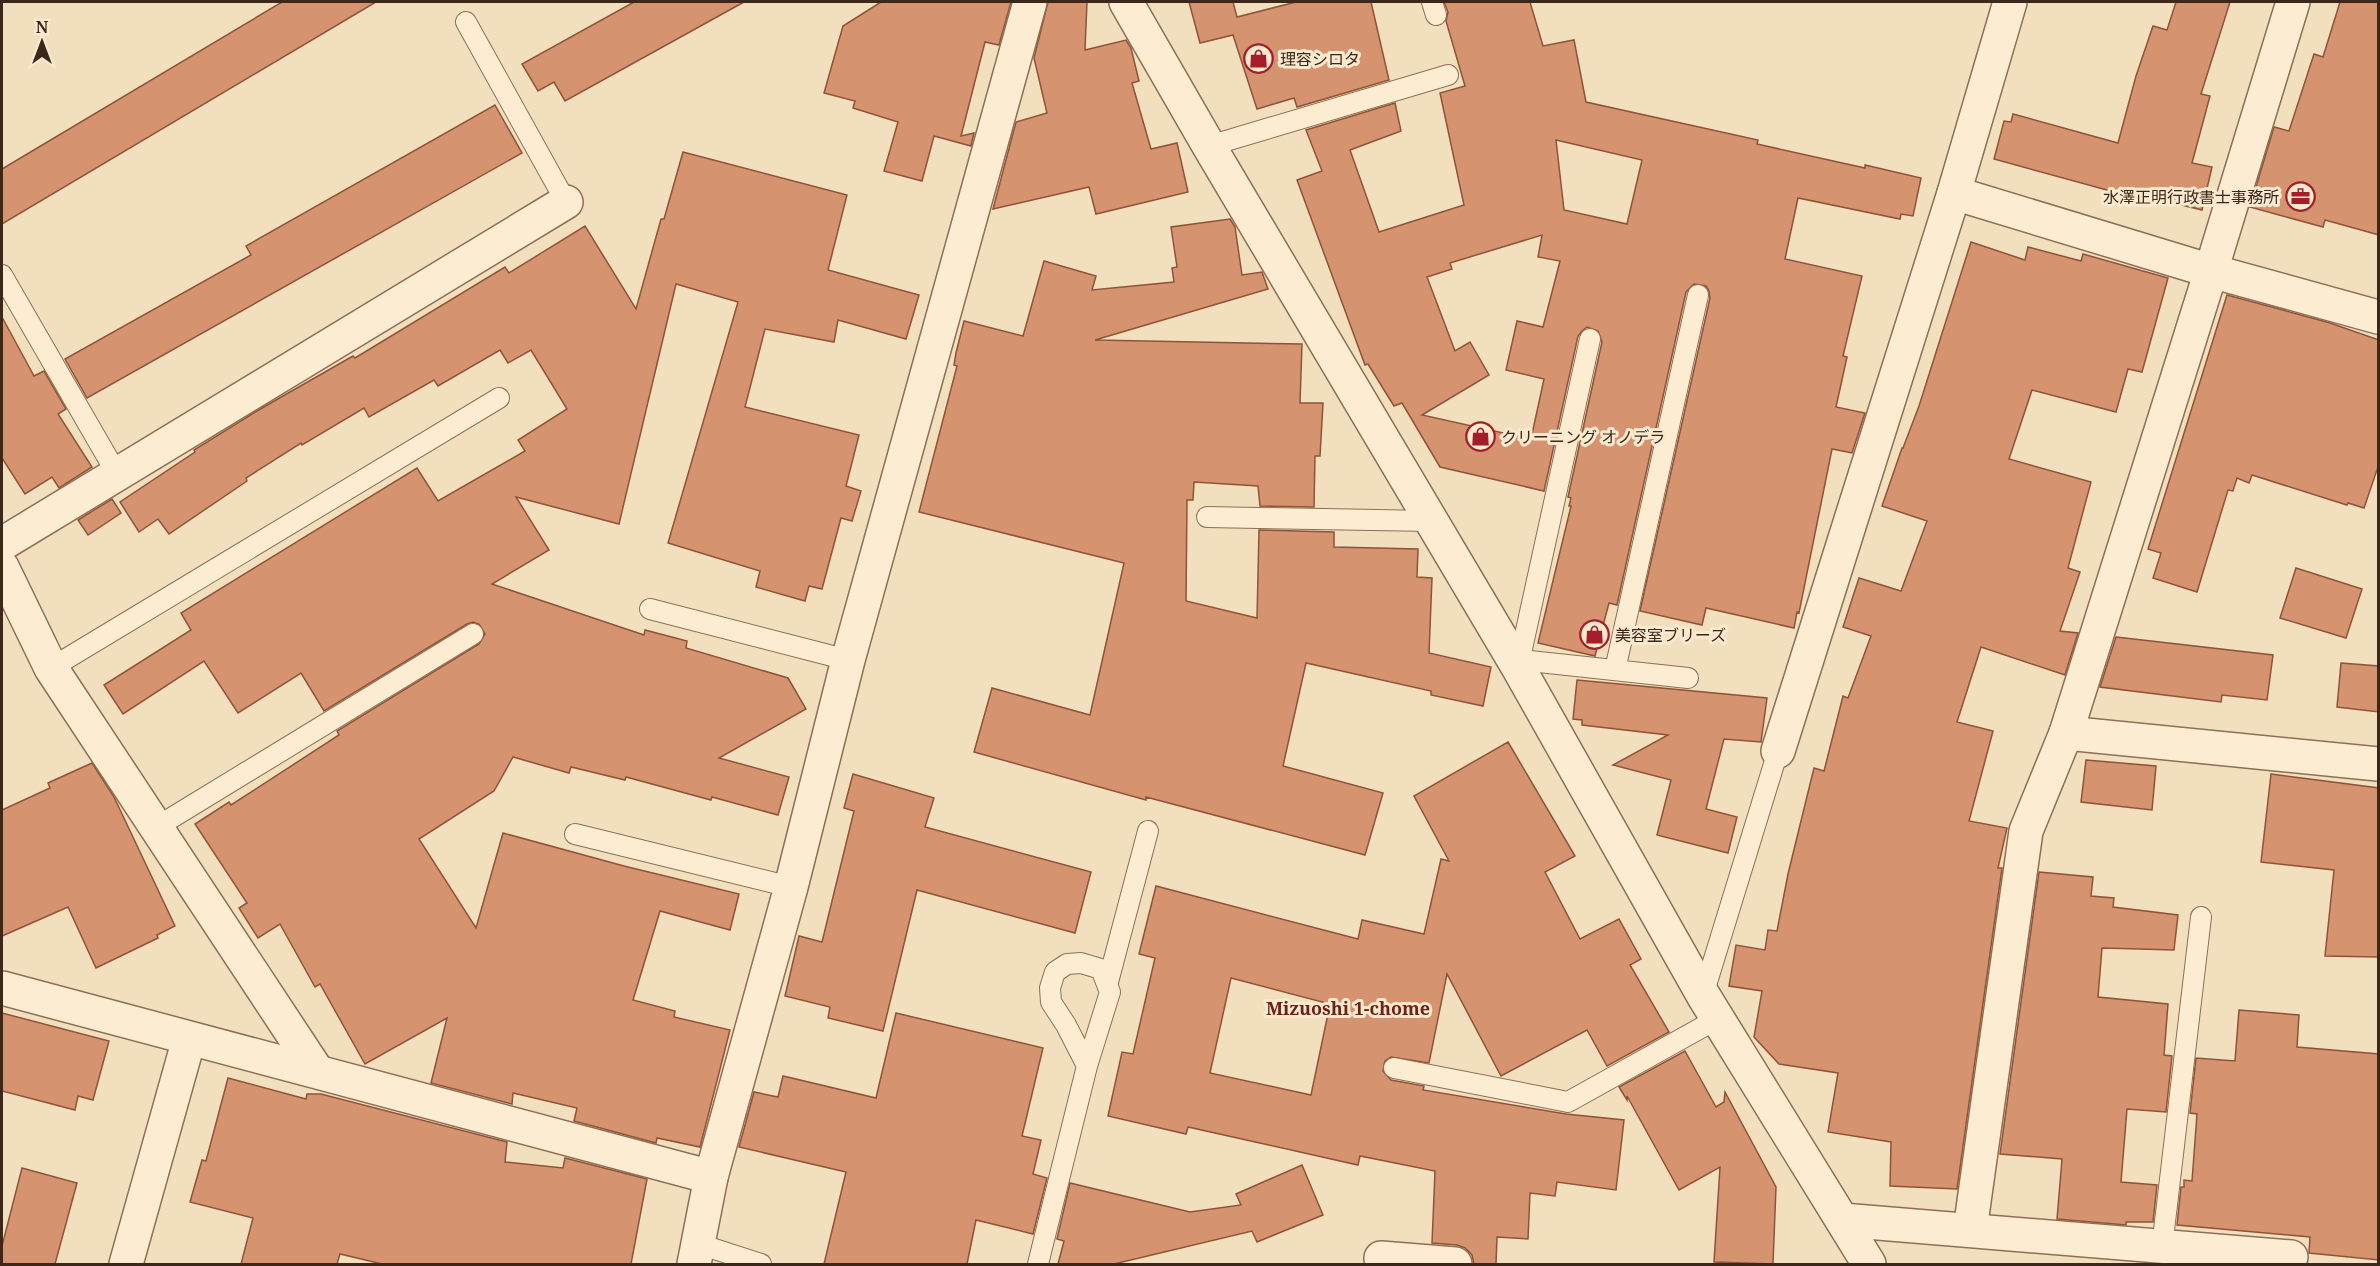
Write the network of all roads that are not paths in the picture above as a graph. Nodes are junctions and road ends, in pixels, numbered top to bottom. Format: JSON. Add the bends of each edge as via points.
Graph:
{"nodes":[{"id":1,"x":1030,"y":2,"type":"edge"},
{"id":2,"x":1126,"y":2,"type":"edge"},
{"id":3,"x":2010,"y":2,"type":"edge"},
{"id":4,"x":2293,"y":2,"type":"edge"},
{"id":5,"x":466,"y":22,"type":"dead end"},
{"id":6,"x":1448,"y":75,"type":"dead end"},
{"id":7,"x":1209,"y":146,"type":"junction"},
{"id":8,"x":1954,"y":193,"type":"junction"},
{"id":9,"x":566,"y":202,"type":"joint"},
{"id":10,"x":2211,"y":271,"type":"junction"},
{"id":11,"x":2,"y":275,"type":"edge"},
{"id":12,"x":1698,"y":295,"type":"dead end"},
{"id":13,"x":2379,"y":317,"type":"edge"},
{"id":14,"x":1590,"y":339,"type":"dead end"},
{"id":15,"x":499,"y":398,"type":"dead end"},
{"id":16,"x":117,"y":474,"type":"junction"},
{"id":17,"x":1206,"y":517,"type":"dead end"},
{"id":18,"x":1431,"y":521,"type":"junction"},
{"id":19,"x":2,"y":544,"type":"edge"},
{"id":20,"x":2,"y":567,"type":"edge"},
{"id":21,"x":651,"y":609,"type":"dead end"},
{"id":22,"x":473,"y":634,"type":"dead end"},
{"id":23,"x":848,"y":660,"type":"junction"},
{"id":24,"x":1519,"y":664,"type":"junction"},
{"id":25,"x":51,"y":668,"type":"junction"},
{"id":26,"x":1615,"y":670,"type":"junction"},
{"id":27,"x":1688,"y":678,"type":"dead end"},
{"id":28,"x":2067,"y":733,"type":"junction"},
{"id":29,"x":1778,"y":751,"type":"joint"},
{"id":30,"x":2379,"y":764,"type":"edge"},
{"id":31,"x":156,"y":828,"type":"junction"},
{"id":32,"x":1148,"y":831,"type":"dead end"},
{"id":33,"x":574,"y":834,"type":"dead end"},
{"id":34,"x":791,"y":887,"type":"junction"},
{"id":35,"x":2201,"y":917,"type":"dead end"},
{"id":36,"x":1107,"y":982,"type":"junction"},
{"id":37,"x":2,"y":988,"type":"edge"},
{"id":38,"x":1710,"y":1007,"type":"junction"},
{"id":39,"x":189,"y":1039,"type":"junction"},
{"id":40,"x":1087,"y":1066,"type":"junction"},
{"id":41,"x":1394,"y":1068,"type":"dead end"},
{"id":42,"x":317,"y":1071,"type":"junction"},
{"id":43,"x":711,"y":1177,"type":"junction"},
{"id":44,"x":1842,"y":1220,"type":"junction"},
{"id":45,"x":1970,"y":1230,"type":"junction"},
{"id":46,"x":2162,"y":1247,"type":"junction"},
{"id":47,"x":696,"y":1254,"type":"edge"},
{"id":48,"x":2291,"y":1257,"type":"dead end"},
{"id":49,"x":1381,"y":1258,"type":"dead end"},
{"id":50,"x":126,"y":1264,"type":"edge"},
{"id":51,"x":761,"y":1264,"type":"edge"},
{"id":52,"x":1038,"y":1264,"type":"edge"},
{"id":53,"x":1455,"y":1264,"type":"edge"},
{"id":54,"x":1869,"y":1264,"type":"edge"}],
"edges":[{"from":1,"to":23,"type":"street"},
{"from":2,"to":7,"type":"street"},
{"from":3,"to":8,"type":"street"},
{"from":4,"to":10,"type":"street"},
{"from":5,"to":9,"type":"lane"},
{"from":6,"to":7,"type":"lane"},
{"from":7,"to":18,"type":"street"},
{"from":8,"to":10,"type":"street"},
{"from":8,"to":29,"type":"street"},
{"from":9,"to":16,"type":"street"},
{"from":10,"to":13,"type":"street"},
{"from":10,"to":28,"type":"street"},
{"from":11,"to":16,"type":"lane"},
{"from":12,"to":26,"type":"lane"},
{"from":14,"to":24,"type":"lane"},
{"from":15,"to":25,"type":"lane"},
{"from":16,"to":19,"type":"street"},
{"from":17,"to":18,"type":"lane"},
{"from":18,"to":24,"type":"street"},
{"from":20,"to":25,"type":"street"},
{"from":21,"to":23,"type":"lane"},
{"from":22,"to":31,"type":"lane"},
{"from":23,"to":34,"type":"street"},
{"from":24,"to":26,"type":"lane"},
{"from":24,"to":38,"type":"street"},
{"from":25,"to":31,"type":"street"},
{"from":26,"to":27,"type":"lane"},
{"from":28,"to":30,"type":"street"},
{"from":28,"to":45,"type":"street","via":[[2026,831]]},
{"from":29,"to":38,"type":"lane"},
{"from":31,"to":42,"type":"street"},
{"from":32,"to":36,"type":"lane"},
{"from":33,"to":34,"type":"lane"},
{"from":34,"to":43,"type":"street"},
{"from":35,"to":46,"type":"lane"},
{"from":36,"to":40,"type":"lane","via":[[1110,992]]},
{"from":36,"to":40,"type":"lane","via":[[1101,969],[1081,963],[1067,964],[1055,972],[1050,988],[1051,1002]]},
{"from":37,"to":39,"type":"street"},
{"from":38,"to":41,"type":"lane","via":[[1568,1102]]},
{"from":38,"to":44,"type":"street"},
{"from":39,"to":42,"type":"street"},
{"from":39,"to":50,"type":"street"},
{"from":40,"to":52,"type":"lane"},
{"from":42,"to":43,"type":"street"},
{"from":43,"to":47,"type":"street"},
{"from":44,"to":45,"type":"street"},
{"from":44,"to":54,"type":"street"},
{"from":45,"to":46,"type":"street"},
{"from":46,"to":48,"type":"street"},
{"from":47,"to":51,"type":"lane"},
{"from":49,"to":53,"type":"street"}]}
